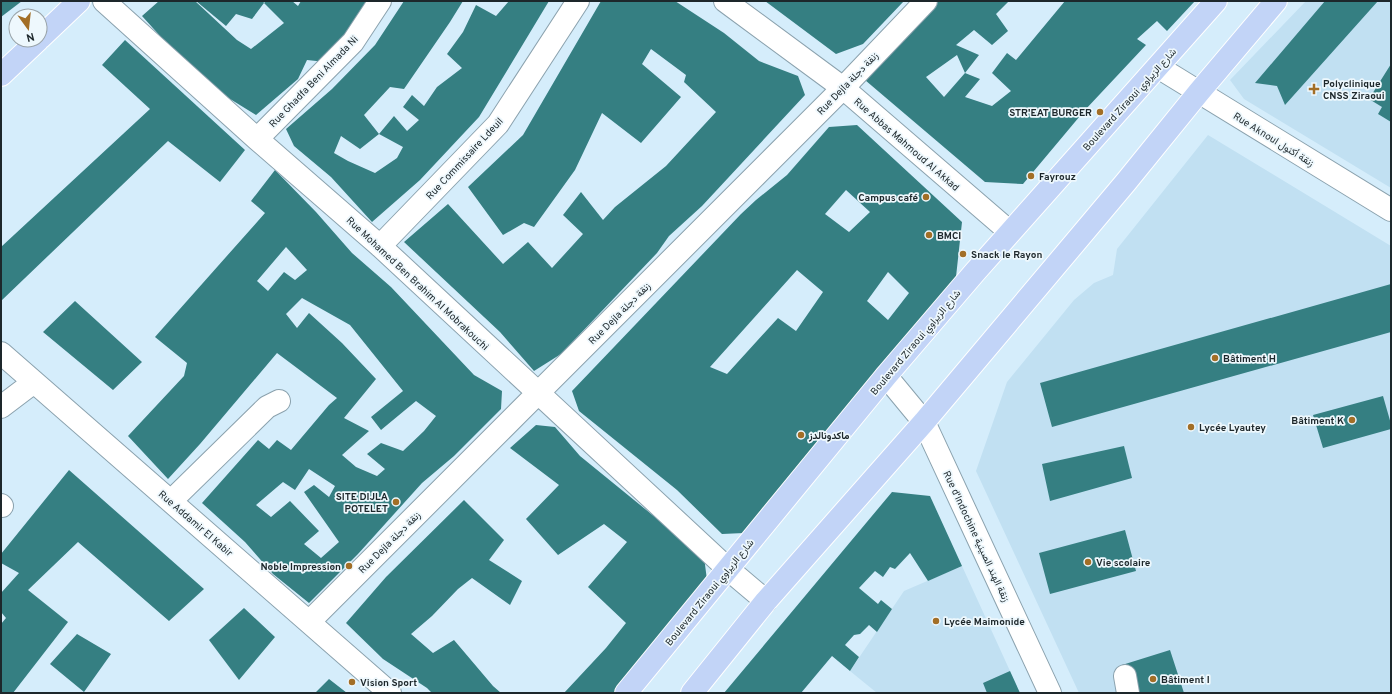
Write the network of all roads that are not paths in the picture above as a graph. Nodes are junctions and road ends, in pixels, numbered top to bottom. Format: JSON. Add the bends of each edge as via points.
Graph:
{"nodes":[{"id":1,"x":80,"y":1,"type":"edge"},
{"id":2,"x":104,"y":1,"type":"edge"},
{"id":3,"x":380,"y":1,"type":"edge"},
{"id":4,"x":578,"y":1,"type":"edge"},
{"id":5,"x":725,"y":1,"type":"edge"},
{"id":6,"x":926,"y":1,"type":"edge"},
{"id":7,"x":1216,"y":1,"type":"edge"},
{"id":8,"x":1276,"y":1,"type":"edge"},
{"id":9,"x":48,"y":31,"type":"edge"},
{"id":10,"x":30,"y":48,"type":"edge"},
{"id":11,"x":1158,"y":67,"type":"junction"},
{"id":12,"x":1,"y":75,"type":"edge"},
{"id":13,"x":843,"y":88,"type":"junction"},
{"id":14,"x":1199,"y":92,"type":"junction"},
{"id":15,"x":257,"y":139,"type":"junction"},
{"id":16,"x":1391,"y":210,"type":"edge"},
{"id":17,"x":1010,"y":232,"type":"junction"},
{"id":18,"x":380,"y":246,"type":"junction"},
{"id":19,"x":1,"y":353,"type":"edge"},
{"id":20,"x":886,"y":376,"type":"junction"},
{"id":21,"x":34,"y":382,"type":"junction"},
{"id":22,"x":538,"y":393,"type":"junction"},
{"id":23,"x":278,"y":401,"type":"dead end"},
{"id":24,"x":1,"y":407,"type":"edge"},
{"id":25,"x":924,"y":422,"type":"junction"},
{"id":26,"x":171,"y":501,"type":"junction"},
{"id":27,"x":728,"y":568,"type":"junction"},
{"id":28,"x":766,"y":601,"type":"junction"},
{"id":29,"x":309,"y":622,"type":"junction"},
{"id":30,"x":390,"y":693,"type":"edge"},
{"id":31,"x":626,"y":693,"type":"edge"},
{"id":32,"x":692,"y":693,"type":"edge"},
{"id":33,"x":1050,"y":693,"type":"edge"}],
"edges":[{"from":1,"to":9,"type":"main road"},
{"from":2,"to":15,"type":"street","name":"Rue Mohamed Ben Brahim Al Mobrakouchi"},
{"from":3,"to":15,"type":"street","name":"Rue Ghadfa Beni Almada Ni","via":[[353,42]]},
{"from":4,"to":18,"type":"street","name":"Rue Commissaire Ldeuil","via":[[498,124]]},
{"from":5,"to":13,"type":"street","name":"Rue Abbas Mahmoud Al Akkad"},
{"from":6,"to":13,"type":"street","name":"Rue Dejla زنقة دجلة"},
{"from":7,"to":11,"type":"main road","name":"Boulevard Ziraoui شارع الزيراوي"},
{"from":8,"to":14,"type":"main road"},
{"from":10,"to":12,"type":"main road"},
{"from":11,"to":14,"type":"street","name":"Rue Aknoul زنقة أكنول"},
{"from":11,"to":17,"type":"main road","name":"Boulevard Ziraoui شارع الزيراوي"},
{"from":13,"to":17,"type":"street","name":"Rue Abbas Mahmoud Al Akkad"},
{"from":13,"to":22,"type":"street","name":"Rue Dejla زنقة دجلة"},
{"from":14,"to":16,"type":"street","name":"Rue Aknoul زنقة أكنول"},
{"from":14,"to":25,"type":"main road"},
{"from":15,"to":18,"type":"street","name":"Rue Mohamed Ben Brahim Al Mobrakouchi"},
{"from":17,"to":20,"type":"main road","name":"Boulevard Ziraoui شارع الزيراوي"},
{"from":18,"to":22,"type":"street","name":"Rue Mohamed Ben Brahim Al Mobrakouchi"},
{"from":19,"to":21,"type":"street","name":"Rue Addamir El Kabir"},
{"from":20,"to":25,"type":"street","name":"Rue d'Indochine زنقة الهند الصينية"},
{"from":20,"to":27,"type":"main road","name":"Boulevard Ziraoui شارع الزيراوي"},
{"from":21,"to":24,"type":"street"},
{"from":21,"to":26,"type":"street","name":"Rue Addamir El Kabir"},
{"from":22,"to":27,"type":"street","name":"Rue Mohamed Ben Brahim Al Mobrakouchi"},
{"from":22,"to":29,"type":"street","name":"Rue Dejla زنقة دجلة"},
{"from":23,"to":26,"type":"street","via":[[267,407]]},
{"from":25,"to":28,"type":"main road"},
{"from":25,"to":33,"type":"street","name":"Rue d'Indochine زنقة الهند الصينية"},
{"from":26,"to":29,"type":"street","name":"Rue Addamir El Kabir"},
{"from":27,"to":28,"type":"street","name":"Rue Mohamed Ben Brahim Al Mobrakouchi"},
{"from":27,"to":31,"type":"main road","name":"Boulevard Ziraoui شارع الزيراوي"},
{"from":28,"to":32,"type":"main road"},
{"from":29,"to":30,"type":"street","name":"Rue Addamir El Kabir"}]}
